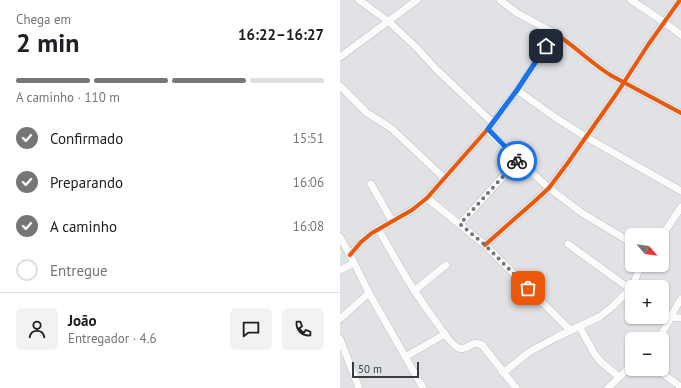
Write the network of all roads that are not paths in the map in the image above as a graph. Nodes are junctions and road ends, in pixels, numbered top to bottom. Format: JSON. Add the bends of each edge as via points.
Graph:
{"nodes":[{"id":1,"x":359,"y":0,"type":"edge"},
{"id":2,"x":417,"y":0,"type":"edge"},
{"id":3,"x":500,"y":0,"type":"edge"},
{"id":4,"x":631,"y":0,"type":"edge"},
{"id":5,"x":677,"y":2,"type":"edge"},
{"id":6,"x":388,"y":21,"type":"junction"},
{"id":7,"x":664,"y":22,"type":"junction"},
{"id":8,"x":556,"y":34,"type":"junction"},
{"id":9,"x":681,"y":35,"type":"edge"},
{"id":10,"x":340,"y":57,"type":"edge"},
{"id":11,"x":624,"y":83,"type":"junction"},
{"id":12,"x":340,"y":86,"type":"edge"},
{"id":13,"x":517,"y":90,"type":"junction"},
{"id":14,"x":681,"y":113,"type":"edge"},
{"id":15,"x":493,"y":123,"type":"junction"},
{"id":16,"x":488,"y":129,"type":"junction"},
{"id":17,"x":586,"y":137,"type":"junction"},
{"id":18,"x":518,"y":160,"type":"junction"},
{"id":19,"x":444,"y":178,"type":"junction"},
{"id":20,"x":371,"y":184,"type":"dead end"},
{"id":21,"x":549,"y":188,"type":"junction"},
{"id":22,"x":681,"y":191,"type":"edge"},
{"id":23,"x":427,"y":198,"type":"junction"},
{"id":24,"x":681,"y":207,"type":"edge"},
{"id":25,"x":392,"y":221,"type":"junction"},
{"id":26,"x":460,"y":224,"type":"junction"},
{"id":27,"x":667,"y":228,"type":"edge"},
{"id":28,"x":378,"y":229,"type":"junction"},
{"id":29,"x":340,"y":237,"type":"edge"},
{"id":30,"x":625,"y":239,"type":"edge"},
{"id":31,"x":568,"y":244,"type":"dead end"},
{"id":32,"x":485,"y":245,"type":"junction"},
{"id":33,"x":350,"y":255,"type":"junction"},
{"id":34,"x":354,"y":263,"type":"junction"},
{"id":35,"x":446,"y":264,"type":"dead end"},
{"id":36,"x":340,"y":270,"type":"edge"},
{"id":37,"x":625,"y":282,"type":"edge"},
{"id":38,"x":414,"y":291,"type":"junction"},
{"id":39,"x":369,"y":293,"type":"junction"},
{"id":40,"x":625,"y":295,"type":"edge"},
{"id":41,"x":681,"y":299,"type":"edge"},
{"id":42,"x":670,"y":317,"type":"junction"},
{"id":43,"x":681,"y":318,"type":"edge"},
{"id":44,"x":340,"y":319,"type":"edge"},
{"id":45,"x":579,"y":326,"type":"junction"},
{"id":46,"x":570,"y":330,"type":"junction"},
{"id":47,"x":662,"y":332,"type":"edge"},
{"id":48,"x":445,"y":334,"type":"junction"},
{"id":49,"x":340,"y":339,"type":"edge"},
{"id":50,"x":405,"y":357,"type":"junction"},
{"id":51,"x":625,"y":371,"type":"edge"},
{"id":52,"x":503,"y":373,"type":"junction"},
{"id":53,"x":666,"y":376,"type":"edge"},
{"id":54,"x":619,"y":377,"type":"junction"},
{"id":55,"x":681,"y":387,"type":"edge"},
{"id":56,"x":359,"y":388,"type":"edge"},
{"id":57,"x":423,"y":388,"type":"edge"},
{"id":58,"x":516,"y":388,"type":"edge"},
{"id":59,"x":608,"y":388,"type":"edge"}],
"edges":[{"from":1,"to":6,"type":"street"},
{"from":2,"to":6,"type":"street"},
{"from":3,"to":8,"type":"street","via":[[517,13]]},
{"from":4,"to":7,"type":"street"},
{"from":5,"to":7,"type":"street"},
{"from":6,"to":10,"type":"street"},
{"from":6,"to":15,"type":"street"},
{"from":7,"to":9,"type":"street"},
{"from":7,"to":11,"type":"street"},
{"from":8,"to":11,"type":"street","via":[[601,69]]},
{"from":8,"to":13,"type":"street"},
{"from":11,"to":14,"type":"street"},
{"from":11,"to":17,"type":"street"},
{"from":12,"to":19,"type":"street","via":[[367,113],[391,128]]},
{"from":13,"to":15,"type":"street"},
{"from":13,"to":17,"type":"street"},
{"from":15,"to":16,"type":"street"},
{"from":16,"to":18,"type":"street"},
{"from":16,"to":19,"type":"street"},
{"from":17,"to":21,"type":"street"},
{"from":17,"to":22,"type":"street"},
{"from":18,"to":21,"type":"street"},
{"from":18,"to":26,"type":"street"},
{"from":19,"to":23,"type":"street"},
{"from":20,"to":25,"type":"street"},
{"from":21,"to":30,"type":"street","via":[[582,213]]},
{"from":21,"to":32,"type":"street"},
{"from":23,"to":25,"type":"street"},
{"from":23,"to":26,"type":"street"},
{"from":24,"to":27,"type":"street"},
{"from":25,"to":28,"type":"street"},
{"from":26,"to":32,"type":"street"},
{"from":28,"to":33,"type":"street","via":[[361,242]]},
{"from":28,"to":38,"type":"street"},
{"from":29,"to":33,"type":"street"},
{"from":31,"to":37,"type":"street"},
{"from":32,"to":46,"type":"street"},
{"from":33,"to":34,"type":"street"},
{"from":34,"to":36,"type":"street"},
{"from":34,"to":39,"type":"street"},
{"from":35,"to":38,"type":"street"},
{"from":38,"to":48,"type":"street"},
{"from":39,"to":44,"type":"street"},
{"from":39,"to":50,"type":"street"},
{"from":40,"to":45,"type":"street","via":[[599,317]]},
{"from":41,"to":42,"type":"street"},
{"from":42,"to":43,"type":"street"},
{"from":42,"to":47,"type":"street"},
{"from":45,"to":46,"type":"street"},
{"from":45,"to":54,"type":"street","via":[[601,362]]},
{"from":46,"to":52,"type":"street","via":[[529,352]]},
{"from":48,"to":50,"type":"street"},
{"from":48,"to":52,"type":"street","via":[[460,348],[464,349],[474,343],[482,345]]},
{"from":49,"to":56,"type":"street"},
{"from":50,"to":57,"type":"street"},
{"from":51,"to":54,"type":"street"},
{"from":52,"to":58,"type":"street"},
{"from":53,"to":55,"type":"street"},
{"from":54,"to":59,"type":"street"}]}
